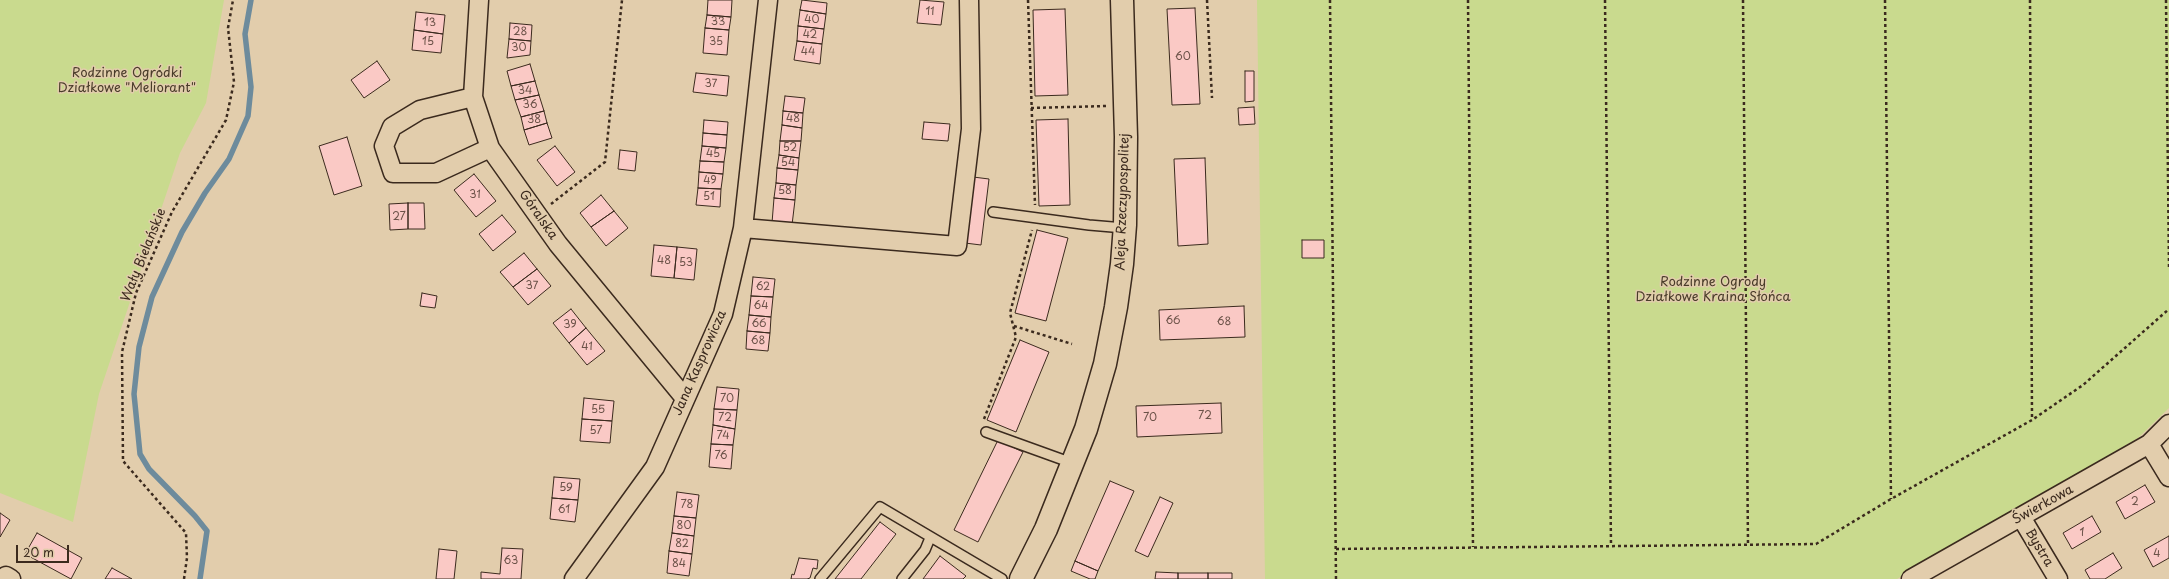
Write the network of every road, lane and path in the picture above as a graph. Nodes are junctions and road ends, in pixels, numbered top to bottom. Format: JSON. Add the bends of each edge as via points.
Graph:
{"nodes":[{"id":1,"x":233,"y":0,"type":"edge"},
{"id":2,"x":479,"y":0,"type":"edge"},
{"id":3,"x":622,"y":0,"type":"edge"},
{"id":4,"x":768,"y":0,"type":"edge"},
{"id":5,"x":968,"y":0,"type":"edge"},
{"id":6,"x":1122,"y":0,"type":"edge"},
{"id":7,"x":1208,"y":0,"type":"edge"},
{"id":8,"x":1330,"y":0,"type":"edge"},
{"id":9,"x":1468,"y":0,"type":"edge"},
{"id":10,"x":1605,"y":0,"type":"edge"},
{"id":11,"x":1743,"y":0,"type":"edge"},
{"id":12,"x":1885,"y":0,"type":"edge"},
{"id":13,"x":2030,"y":0,"type":"edge"},
{"id":14,"x":2166,"y":0,"type":"edge"},
{"id":15,"x":473,"y":97,"type":"junction"},
{"id":16,"x":1212,"y":98,"type":"dead end"},
{"id":17,"x":1091,"y":107,"type":"dead end"},
{"id":18,"x":1031,"y":108,"type":"dead end"},
{"id":19,"x":490,"y":148,"type":"junction"},
{"id":20,"x":994,"y":212,"type":"dead end"},
{"id":21,"x":538,"y":215,"type":"junction"},
{"id":22,"x":743,"y":228,"type":"junction"},
{"id":23,"x":1124,"y":228,"type":"junction"},
{"id":24,"x":2169,"y":268,"type":"edge"},
{"id":25,"x":2169,"y":308,"type":"edge"},
{"id":26,"x":1013,"y":326,"type":"dead end"},
{"id":27,"x":1072,"y":344,"type":"dead end"},
{"id":28,"x":684,"y":397,"type":"junction"},
{"id":29,"x":2032,"y":420,"type":"junction"},
{"id":30,"x":2169,"y":424,"type":"edge"},
{"id":31,"x":986,"y":432,"type":"dead end"},
{"id":32,"x":2150,"y":444,"type":"junction"},
{"id":33,"x":1074,"y":463,"type":"junction"},
{"id":34,"x":2169,"y":477,"type":"edge"},
{"id":35,"x":1891,"y":499,"type":"junction"},
{"id":36,"x":2021,"y":517,"type":"junction"},
{"id":37,"x":930,"y":538,"type":"junction"},
{"id":38,"x":1748,"y":545,"type":"junction"},
{"id":39,"x":1611,"y":546,"type":"junction"},
{"id":40,"x":1474,"y":547,"type":"junction"},
{"id":41,"x":1336,"y":549,"type":"junction"},
{"id":42,"x":1026,"y":578,"type":"edge"},
{"id":43,"x":4,"y":579,"type":"edge"},
{"id":44,"x":11,"y":579,"type":"edge"},
{"id":45,"x":184,"y":579,"type":"edge"},
{"id":46,"x":574,"y":579,"type":"edge"},
{"id":47,"x":820,"y":579,"type":"edge"},
{"id":48,"x":902,"y":579,"type":"edge"},
{"id":49,"x":1002,"y":579,"type":"edge"},
{"id":50,"x":1336,"y":579,"type":"edge"},
{"id":51,"x":1911,"y":579,"type":"edge"},
{"id":52,"x":2058,"y":579,"type":"edge"}],
"edges":[{"from":1,"to":45,"type":"path","name":"Wały Bielańskie","via":[[228,28],[234,82],[226,120],[172,212],[136,293],[122,352],[122,461],[186,533],[187,558]]},
{"from":2,"to":15,"type":"street","name":"Góralska"},
{"from":3,"to":21,"type":"path","via":[[605,162]]},
{"from":4,"to":22,"type":"street","name":"Jana Kasprowicza"},
{"from":5,"to":22,"type":"street","via":[[972,129],[957,246]]},
{"from":6,"to":23,"type":"street","name":"Aleja Rzeczypospolitej","via":[[1126,137]]},
{"from":7,"to":16,"type":"path"},
{"from":8,"to":41,"type":"path"},
{"from":9,"to":40,"type":"path"},
{"from":10,"to":39,"type":"path"},
{"from":11,"to":38,"type":"path"},
{"from":12,"to":35,"type":"path"},
{"from":13,"to":29,"type":"path"},
{"from":14,"to":24,"type":"path"},
{"from":15,"to":19,"type":"street","name":"Góralska"},
{"from":15,"to":19,"type":"street","via":[[420,110],[392,127],[384,146],[394,173],[436,173]]},
{"from":17,"to":18,"type":"path"},
{"from":19,"to":21,"type":"street","name":"Góralska"},
{"from":20,"to":23,"type":"lane"},
{"from":21,"to":28,"type":"street","name":"Góralska","via":[[558,244]]},
{"from":22,"to":28,"type":"street","name":"Jana Kasprowicza","via":[[723,314]]},
{"from":23,"to":33,"type":"street","name":"Aleja Rzeczypospolitej","via":[[1121,271],[1105,364]]},
{"from":25,"to":29,"type":"path","via":[[2083,385]]},
{"from":26,"to":27,"type":"path"},
{"from":28,"to":46,"type":"street","name":"Jana Kasprowicza","via":[[655,467]]},
{"from":29,"to":35,"type":"path"},
{"from":30,"to":32,"type":"street","name":"Świerkowa"},
{"from":31,"to":33,"type":"lane"},
{"from":32,"to":34,"type":"street"},
{"from":32,"to":36,"type":"street","name":"Świerkowa"},
{"from":33,"to":42,"type":"street","name":"Aleja Rzeczypospolitej"},
{"from":35,"to":38,"type":"path","via":[[1816,544]]},
{"from":36,"to":51,"type":"street","name":"Świerkowa"},
{"from":36,"to":52,"type":"street","name":"Bystra"},
{"from":37,"to":47,"type":"lane","via":[[880,507]]},
{"from":37,"to":48,"type":"lane","via":[[925,550]]},
{"from":37,"to":49,"type":"lane"},
{"from":38,"to":39,"type":"path"},
{"from":39,"to":40,"type":"path"},
{"from":40,"to":41,"type":"path"},
{"from":41,"to":50,"type":"path"},
{"from":43,"to":44,"type":"street","via":[[6,576]]}]}
